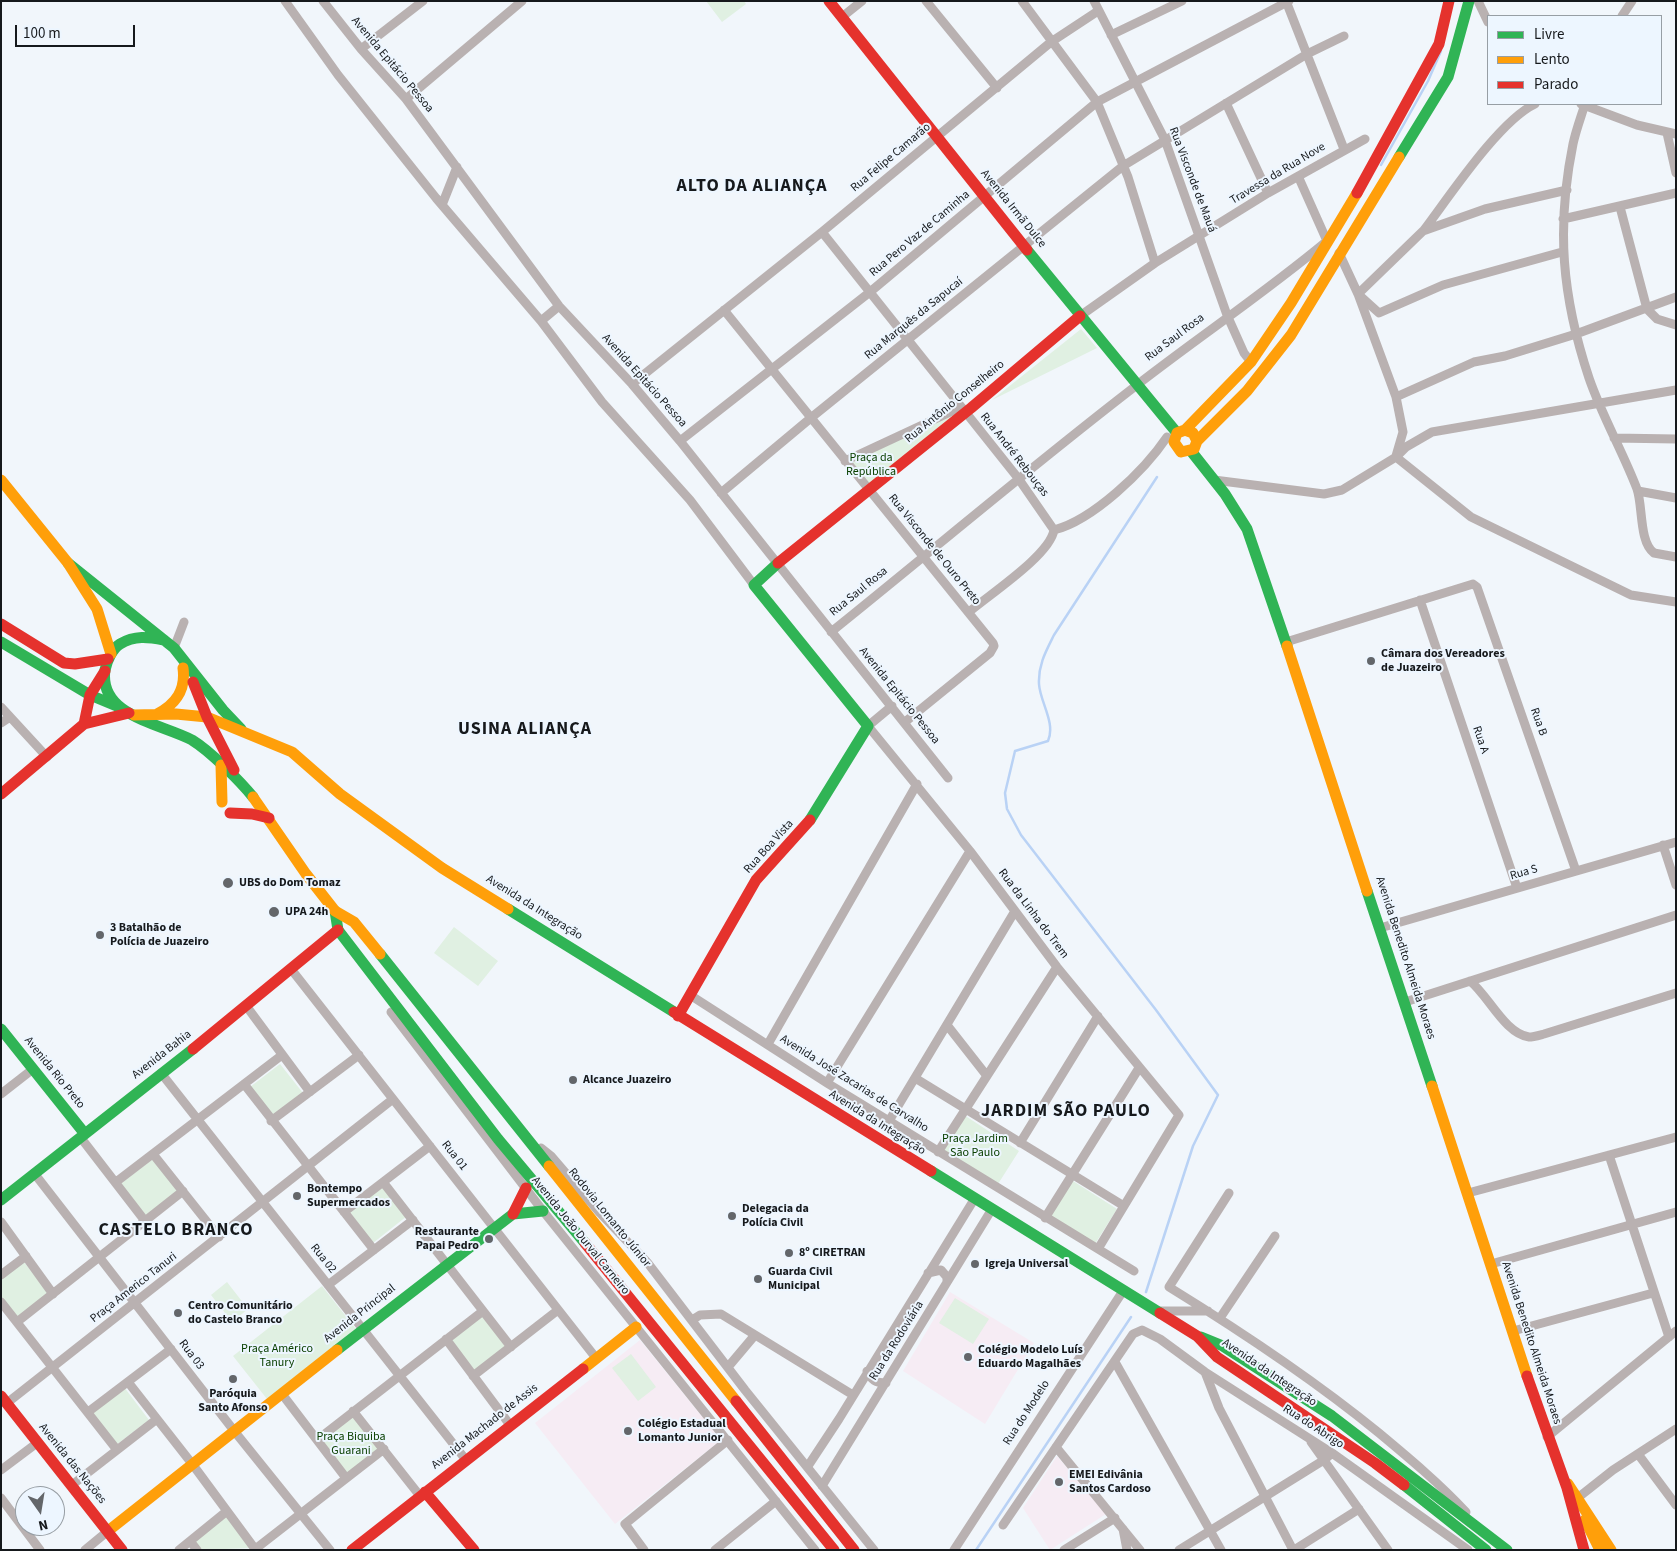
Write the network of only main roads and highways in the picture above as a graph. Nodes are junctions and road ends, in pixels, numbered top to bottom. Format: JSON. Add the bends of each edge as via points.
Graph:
{"nodes":[{"id":1,"x":829,"y":1,"type":"edge"},
{"id":2,"x":1449,"y":1,"type":"edge"},
{"id":3,"x":1469,"y":1,"type":"edge"},
{"id":4,"x":1080,"y":316,"type":"junction"},
{"id":5,"x":1176,"y":433,"type":"junction"},
{"id":6,"x":1197,"y":441,"type":"junction"},
{"id":7,"x":1190,"y":452,"type":"junction"},
{"id":8,"x":1,"y":480,"type":"edge"},
{"id":9,"x":68,"y":563,"type":"junction"},
{"id":10,"x":1,"y":624,"type":"edge"},
{"id":11,"x":164,"y":640,"type":"junction"},
{"id":12,"x":1,"y":642,"type":"edge"},
{"id":13,"x":182,"y":659,"type":"junction"},
{"id":14,"x":108,"y":661,"type":"junction"},
{"id":15,"x":185,"y":674,"type":"junction"},
{"id":16,"x":90,"y":696,"type":"junction"},
{"id":17,"x":127,"y":711,"type":"junction"},
{"id":18,"x":157,"y":714,"type":"junction"},
{"id":19,"x":207,"y":717,"type":"junction"},
{"id":20,"x":84,"y":724,"type":"junction"},
{"id":21,"x":868,"y":726,"type":"joint"},
{"id":22,"x":246,"y":733,"type":"junction"},
{"id":23,"x":221,"y":765,"type":"junction"},
{"id":24,"x":243,"y":785,"type":"junction"},
{"id":25,"x":1,"y":794,"type":"edge"},
{"id":26,"x":222,"y":802,"type":"dead end"},
{"id":27,"x":230,"y":813,"type":"dead end"},
{"id":28,"x":269,"y":818,"type":"junction"},
{"id":29,"x":335,"y":911,"type":"junction"},
{"id":30,"x":338,"y":930,"type":"junction"},
{"id":31,"x":678,"y":1016,"type":"junction"},
{"id":32,"x":1,"y":1029,"type":"edge"},
{"id":33,"x":83,"y":1136,"type":"junction"},
{"id":34,"x":526,"y":1188,"type":"road end"},
{"id":35,"x":1,"y":1200,"type":"edge"},
{"id":36,"x":543,"y":1211,"type":"road end"},
{"id":37,"x":512,"y":1214,"type":"junction"},
{"id":38,"x":580,"y":1255,"type":"road end"},
{"id":39,"x":613,"y":1275,"type":"junction"},
{"id":40,"x":636,"y":1327,"type":"road end"},
{"id":41,"x":1197,"y":1336,"type":"junction"},
{"id":42,"x":4,"y":1399,"type":"edge"},
{"id":43,"x":1565,"y":1483,"type":"junction"},
{"id":44,"x":423,"y":1494,"type":"junction"},
{"id":45,"x":1576,"y":1498,"type":"junction"},
{"id":46,"x":108,"y":1531,"type":"junction"},
{"id":47,"x":122,"y":1550,"type":"edge"},
{"id":48,"x":352,"y":1550,"type":"edge"},
{"id":49,"x":474,"y":1550,"type":"edge"},
{"id":50,"x":834,"y":1550,"type":"edge"},
{"id":51,"x":854,"y":1550,"type":"edge"},
{"id":52,"x":1486,"y":1550,"type":"edge"},
{"id":53,"x":1507,"y":1550,"type":"edge"},
{"id":54,"x":1584,"y":1550,"type":"edge"},
{"id":55,"x":1600,"y":1550,"type":"edge"},
{"id":56,"x":1611,"y":1550,"type":"edge"}],
"edges":[{"from":1,"to":4,"type":"main road","name":"Avenida Irmã Dulce"},
{"from":2,"to":5,"type":"main road","name":"Rua Saul Rosa","via":[[1436,51],[1365,180],[1291,303],[1251,362]]},
{"from":3,"to":6,"type":"main road","via":[[1448,77],[1291,335],[1247,393]]},
{"from":4,"to":5,"type":"main road","name":"Avenida Irmã Dulce"},
{"from":4,"to":21,"type":"main road","name":"Rua Antônio Conselheiro","via":[[754,585]]},
{"from":5,"to":6,"type":"main road","via":[[1194,433]]},
{"from":5,"to":7,"type":"main road","via":[[1174,442],[1178,450]]},
{"from":6,"to":7,"type":"main road"},
{"from":7,"to":43,"type":"main road","name":"Avenida Benedito Almeida Moraes","via":[[1230,499],[1248,528]]},
{"from":8,"to":9,"type":"main road"},
{"from":9,"to":11,"type":"main road"},
{"from":9,"to":14,"type":"main road","via":[[99,612]]},
{"from":10,"to":14,"type":"main road","via":[[64,663]]},
{"from":11,"to":13,"type":"main road"},
{"from":11,"to":14,"type":"main road","via":[[141,636],[119,645]]},
{"from":12,"to":16,"type":"main road"},
{"from":13,"to":15,"type":"main road"},
{"from":13,"to":22,"type":"main road"},
{"from":14,"to":16,"type":"main road"},
{"from":14,"to":17,"type":"main road","via":[[108,690]]},
{"from":15,"to":18,"type":"main road","via":[[184,687],[178,699]]},
{"from":15,"to":19,"type":"main road","via":[[194,684]]},
{"from":16,"to":17,"type":"main road"},
{"from":16,"to":20,"type":"main road"},
{"from":17,"to":18,"type":"main road"},
{"from":17,"to":20,"type":"main road"},
{"from":17,"to":23,"type":"main road","via":[[193,741]]},
{"from":18,"to":19,"type":"main road","name":"Avenida da Integração"},
{"from":19,"to":22,"type":"main road","name":"Avenida da Integração"},
{"from":19,"to":24,"type":"main road"},
{"from":20,"to":25,"type":"main road"},
{"from":21,"to":31,"type":"main road","name":"Rua Boa Vista","via":[[817,812],[756,880]]},
{"from":22,"to":31,"type":"main road","name":"Avenida da Integração","via":[[292,752],[340,794],[425,856]]},
{"from":23,"to":24,"type":"main road"},
{"from":23,"to":26,"type":"main road"},
{"from":24,"to":28,"type":"main road","name":"Rodovia Lomanto Júnior"},
{"from":27,"to":28,"type":"main road"},
{"from":28,"to":29,"type":"main road","name":"Rodovia Lomanto Júnior"},
{"from":29,"to":30,"type":"main road","name":"Rodovia Lomanto Júnior"},
{"from":29,"to":51,"type":"main road","name":"Rodovia Lomanto Júnior","via":[[354,922]]},
{"from":30,"to":33,"type":"main road","name":"Avenida Bahia","via":[[247,1007]]},
{"from":30,"to":39,"type":"main road","name":"Rodovia Lomanto Júnior","via":[[498,1139]]},
{"from":31,"to":41,"type":"main road","name":"Avenida da Integração"},
{"from":32,"to":33,"type":"main road","name":"Avenida Rio Preto"},
{"from":33,"to":35,"type":"main road","name":"Avenida Bahia"},
{"from":34,"to":37,"type":"main road"},
{"from":36,"to":37,"type":"main road"},
{"from":37,"to":46,"type":"main road","name":"Avenida Principal"},
{"from":38,"to":39,"type":"main road"},
{"from":39,"to":50,"type":"main road","name":"Rodovia Lomanto Júnior"},
{"from":40,"to":44,"type":"main road","name":"Avenida Machado de Assis"},
{"from":41,"to":52,"type":"main road","name":"Avenida da Integração","via":[[1217,1357],[1376,1462]]},
{"from":41,"to":53,"type":"main road","via":[[1223,1346],[1332,1416]]},
{"from":42,"to":46,"type":"main road","name":"Avenida das Nações"},
{"from":43,"to":45,"type":"main road"},
{"from":43,"to":54,"type":"main road"},
{"from":44,"to":48,"type":"main road","name":"Avenida Machado de Assis"},
{"from":44,"to":49,"type":"main road"},
{"from":45,"to":55,"type":"main road"},
{"from":45,"to":56,"type":"main road"},
{"from":46,"to":47,"type":"main road","name":"Avenida das Nações"}]}
